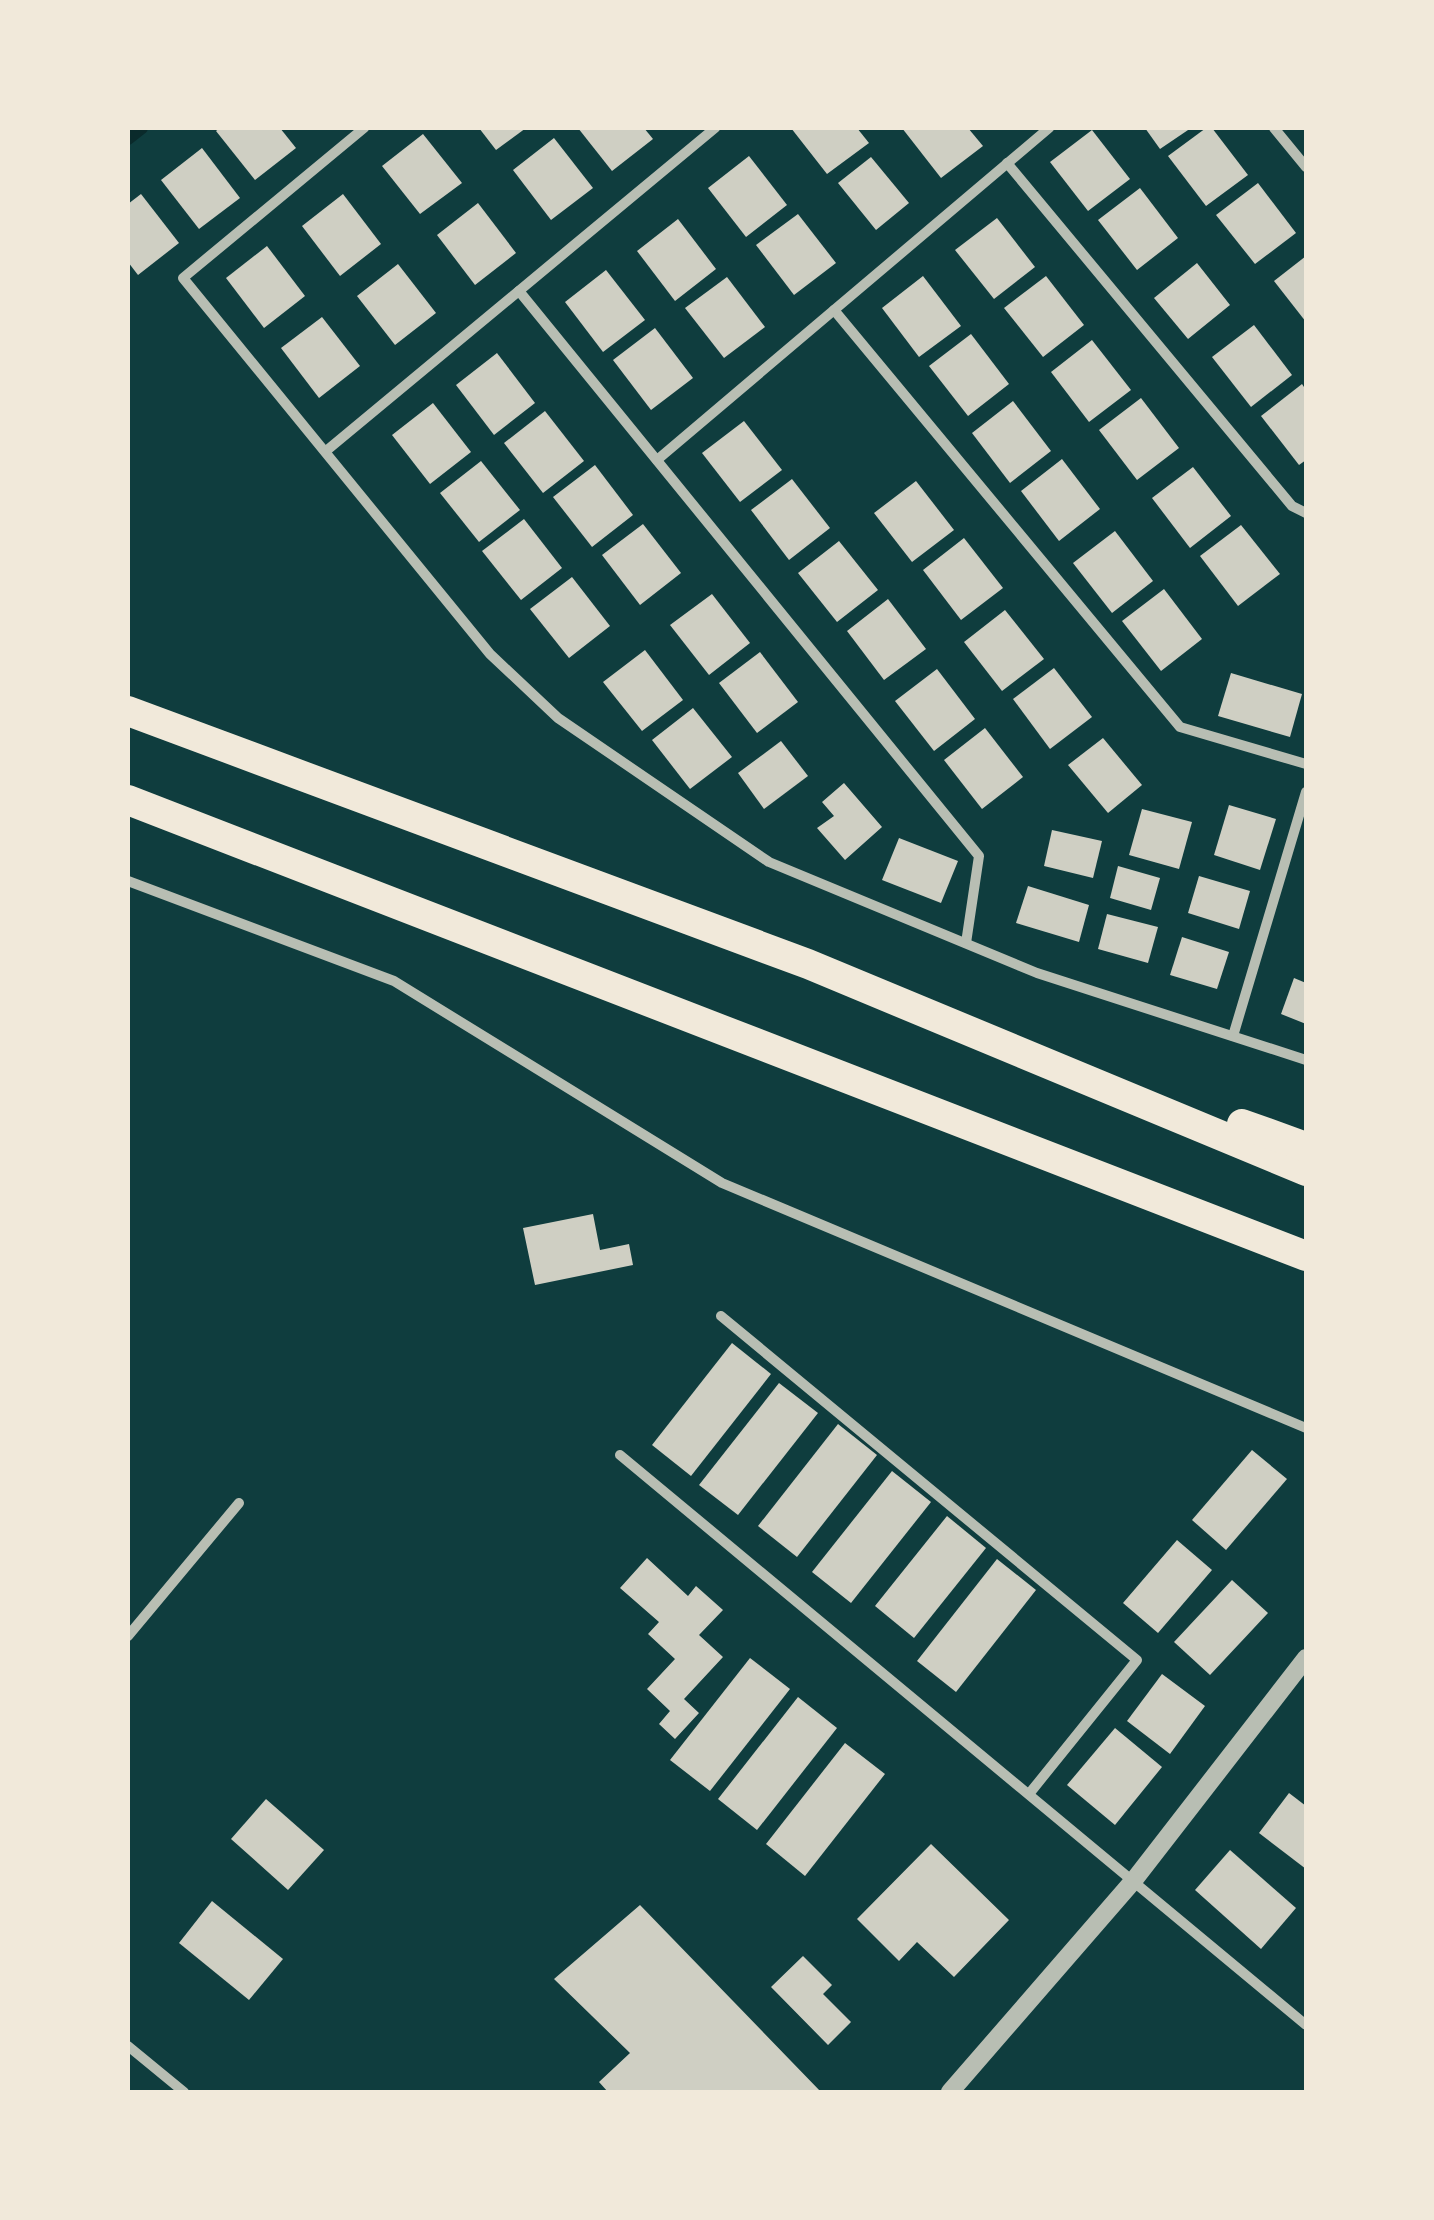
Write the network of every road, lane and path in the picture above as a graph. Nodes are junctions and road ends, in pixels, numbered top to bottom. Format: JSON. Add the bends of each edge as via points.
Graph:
{"nodes":[{"id":1,"x":364,"y":128,"type":"edge"},
{"id":2,"x":715,"y":128,"type":"edge"},
{"id":3,"x":1049,"y":128,"type":"edge"},
{"id":4,"x":1274,"y":128,"type":"edge"},
{"id":5,"x":1007,"y":163,"type":"junction"},
{"id":6,"x":1306,"y":166,"type":"edge"},
{"id":7,"x":519,"y":291,"type":"junction"},
{"id":8,"x":834,"y":310,"type":"junction"},
{"id":9,"x":326,"y":451,"type":"junction"},
{"id":10,"x":657,"y":460,"type":"junction"},
{"id":11,"x":1306,"y":514,"type":"edge"},
{"id":12,"x":128,"y":711,"type":"edge"},
{"id":13,"x":1306,"y":764,"type":"edge"},
{"id":14,"x":1306,"y":792,"type":"edge"},
{"id":15,"x":128,"y":800,"type":"edge"},
{"id":16,"x":128,"y":882,"type":"edge"},
{"id":17,"x":966,"y":943,"type":"junction"},
{"id":18,"x":808,"y":964,"type":"junction"},
{"id":19,"x":1233,"y":1036,"type":"junction"},
{"id":20,"x":1306,"y":1060,"type":"edge"},
{"id":21,"x":1306,"y":1147,"type":"edge"},
{"id":22,"x":1306,"y":1171,"type":"edge"},
{"id":23,"x":1306,"y":1256,"type":"edge"},
{"id":24,"x":721,"y":1316,"type":"dead end"},
{"id":25,"x":1306,"y":1428,"type":"edge"},
{"id":26,"x":620,"y":1455,"type":"dead end"},
{"id":27,"x":238,"y":1503,"type":"dead end"},
{"id":28,"x":128,"y":1636,"type":"edge"},
{"id":29,"x":1306,"y":1658,"type":"edge"},
{"id":30,"x":1030,"y":1794,"type":"junction"},
{"id":31,"x":1134,"y":1880,"type":"junction"},
{"id":32,"x":1306,"y":2025,"type":"edge"},
{"id":33,"x":128,"y":2046,"type":"edge"},
{"id":34,"x":184,"y":2092,"type":"edge"},
{"id":35,"x":950,"y":2092,"type":"edge"}],
"edges":[{"from":1,"to":9,"type":"street","via":[[183,278]]},
{"from":2,"to":7,"type":"street"},
{"from":3,"to":5,"type":"street"},
{"from":4,"to":6,"type":"street"},
{"from":5,"to":8,"type":"street"},
{"from":5,"to":11,"type":"street","via":[[1292,506]]},
{"from":7,"to":9,"type":"street"},
{"from":7,"to":10,"type":"street"},
{"from":8,"to":10,"type":"street"},
{"from":8,"to":13,"type":"street","via":[[1180,727]]},
{"from":9,"to":17,"type":"street","via":[[490,654],[558,718],[769,862]]},
{"from":10,"to":17,"type":"street","via":[[979,856]]},
{"from":12,"to":18,"type":"highway"},
{"from":14,"to":19,"type":"street"},
{"from":15,"to":23,"type":"highway"},
{"from":16,"to":25,"type":"street","via":[[394,980],[722,1183]]},
{"from":17,"to":19,"type":"street"},
{"from":18,"to":21,"type":"highway"},
{"from":18,"to":22,"type":"highway"},
{"from":19,"to":20,"type":"street"},
{"from":24,"to":30,"type":"street","via":[[1137,1660]]},
{"from":26,"to":30,"type":"street"},
{"from":27,"to":28,"type":"street"},
{"from":29,"to":31,"type":"street"},
{"from":30,"to":31,"type":"street"},
{"from":31,"to":32,"type":"street"},
{"from":31,"to":35,"type":"street"},
{"from":33,"to":34,"type":"street"}]}
